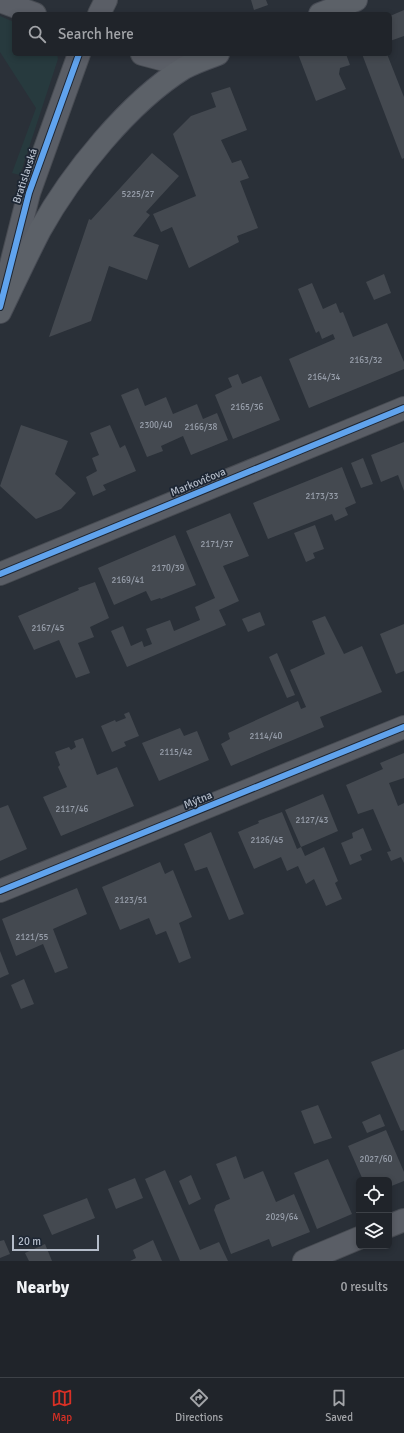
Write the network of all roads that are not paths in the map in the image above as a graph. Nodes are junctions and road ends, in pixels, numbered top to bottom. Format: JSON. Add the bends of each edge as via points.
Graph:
{"nodes":[{"id":1,"x":106,"y":0,"type":"edge"},
{"id":2,"x":356,"y":0,"type":"edge"},
{"id":3,"x":0,"y":1,"type":"edge"},
{"id":4,"x":30,"y":12,"type":"edge"},
{"id":5,"x":100,"y":12,"type":"edge"},
{"id":6,"x":325,"y":12,"type":"edge"},
{"id":7,"x":78,"y":56,"type":"edge"},
{"id":8,"x":150,"y":56,"type":"edge"},
{"id":9,"x":213,"y":56,"type":"edge"},
{"id":10,"x":194,"y":63,"type":"junction"},
{"id":11,"x":0,"y":307,"type":"edge"},
{"id":12,"x":0,"y":312,"type":"edge"},
{"id":13,"x":404,"y":408,"type":"edge"},
{"id":14,"x":0,"y":574,"type":"edge"},
{"id":15,"x":404,"y":727,"type":"edge"},
{"id":16,"x":0,"y":891,"type":"edge"},
{"id":17,"x":404,"y":1220,"type":"edge"},
{"id":18,"x":392,"y":1225,"type":"edge"},
{"id":19,"x":356,"y":1239,"type":"edge"},
{"id":20,"x":304,"y":1261,"type":"edge"}],
"edges":[{"from":1,"to":5,"type":"street"},
{"from":2,"to":6,"type":"main road"},
{"from":3,"to":4,"type":"street"},
{"from":7,"to":11,"type":"street","name":"Bratislavská","via":[[29,193]]},
{"from":8,"to":10,"type":"street","via":[[172,62]]},
{"from":9,"to":10,"type":"main road"},
{"from":10,"to":12,"type":"main road","via":[[172,77],[138,106],[117,126],[88,161],[40,230]]},
{"from":13,"to":14,"type":"street","name":"Markovičova"},
{"from":15,"to":16,"type":"street","name":"Mýtna"},
{"from":17,"to":18,"type":"street"},
{"from":19,"to":20,"type":"street"}]}
